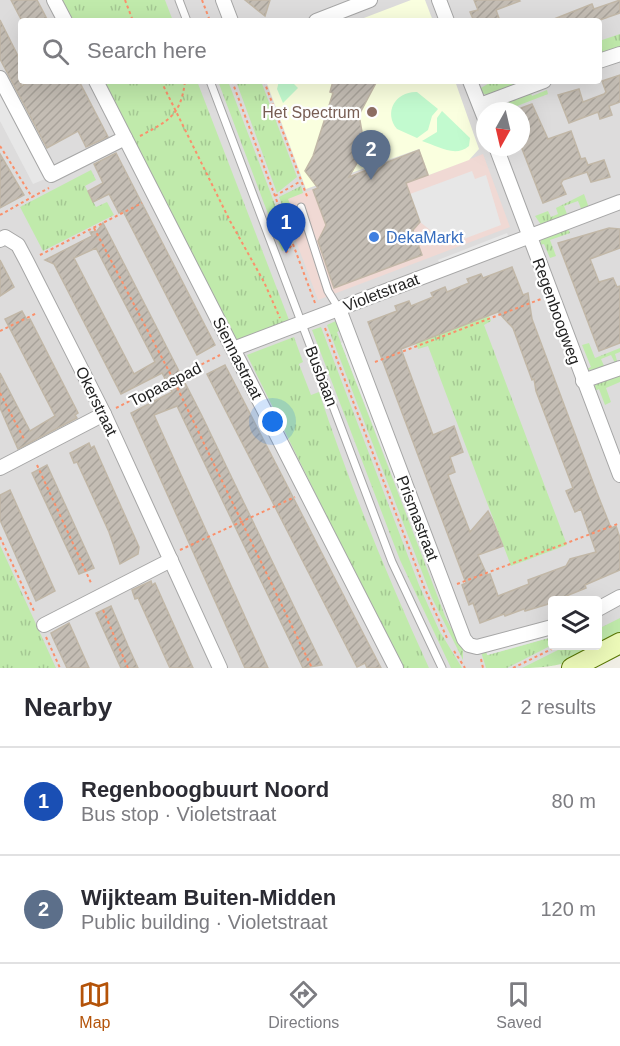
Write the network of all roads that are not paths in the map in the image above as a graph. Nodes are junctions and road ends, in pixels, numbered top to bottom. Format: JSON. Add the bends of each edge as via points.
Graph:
{"nodes":[{"id":1,"x":54,"y":0,"type":"edge"},
{"id":2,"x":179,"y":0,"type":"edge"},
{"id":3,"x":223,"y":0,"type":"edge"},
{"id":4,"x":370,"y":0,"type":"edge"},
{"id":5,"x":439,"y":0,"type":"edge"},
{"id":6,"x":63,"y":18,"type":"edge"},
{"id":7,"x":186,"y":18,"type":"edge"},
{"id":8,"x":230,"y":18,"type":"edge"},
{"id":9,"x":324,"y":18,"type":"edge"},
{"id":10,"x":446,"y":18,"type":"edge"},
{"id":11,"x":620,"y":54,"type":"edge"},
{"id":12,"x":602,"y":60,"type":"edge"},
{"id":13,"x":0,"y":78,"type":"edge"},
{"id":14,"x":98,"y":84,"type":"edge"},
{"id":15,"x":211,"y":84,"type":"edge"},
{"id":16,"x":471,"y":84,"type":"edge"},
{"id":17,"x":538,"y":84,"type":"edge"},
{"id":18,"x":478,"y":102,"type":"edge"},
{"id":19,"x":502,"y":102,"type":"edge"},
{"id":20,"x":125,"y":138,"type":"junction"},
{"id":21,"x":499,"y":156,"type":"edge"},
{"id":22,"x":620,"y":202,"type":"edge"},
{"id":23,"x":302,"y":207,"type":"road end"},
{"id":24,"x":529,"y":236,"type":"junction"},
{"id":25,"x":0,"y":240,"type":"edge"},
{"id":26,"x":339,"y":309,"type":"junction"},
{"id":27,"x":301,"y":323,"type":"junction"},
{"id":28,"x":234,"y":349,"type":"junction"},
{"id":29,"x":620,"y":368,"type":"edge"},
{"id":30,"x":583,"y":381,"type":"junction"},
{"id":31,"x":104,"y":414,"type":"junction"},
{"id":32,"x":0,"y":468,"type":"edge"},
{"id":33,"x":620,"y":475,"type":"edge"},
{"id":34,"x":170,"y":557,"type":"junction"},
{"id":35,"x":620,"y":597,"type":"edge"},
{"id":36,"x":602,"y":606,"type":"edge"},
{"id":37,"x":42,"y":626,"type":"road end"},
{"id":38,"x":548,"y":628,"type":"edge"},
{"id":39,"x":620,"y":644,"type":"edge"},
{"id":40,"x":219,"y":668,"type":"edge"},
{"id":41,"x":396,"y":668,"type":"edge"},
{"id":42,"x":442,"y":668,"type":"edge"},
{"id":43,"x":572,"y":668,"type":"edge"}],
"edges":[{"from":1,"to":6,"type":"street"},
{"from":2,"to":7,"type":"lane"},
{"from":3,"to":8,"type":"street"},
{"from":4,"to":9,"type":"street"},
{"from":5,"to":10,"type":"street"},
{"from":11,"to":12,"type":"street"},
{"from":13,"to":20,"type":"street","via":[[51,175]]},
{"from":14,"to":20,"type":"street","name":"Siennastraat"},
{"from":15,"to":27,"type":"lane","name":"Busbaan"},
{"from":16,"to":18,"type":"street"},
{"from":17,"to":19,"type":"street"},
{"from":20,"to":28,"type":"street","name":"Siennastraat"},
{"from":21,"to":24,"type":"street","name":"Regenboogweg"},
{"from":22,"to":24,"type":"street","name":"Violetstraat"},
{"from":23,"to":26,"type":"lane","via":[[328,291]]},
{"from":24,"to":26,"type":"street","name":"Violetstraat"},
{"from":24,"to":30,"type":"street","name":"Regenboogweg"},
{"from":25,"to":31,"type":"street","name":"Okerstraat","via":[[5,237],[18,245]]},
{"from":26,"to":27,"type":"street","name":"Violetstraat"},
{"from":26,"to":38,"type":"street","name":"Prismastraat","via":[[461,633],[469,645],[477,647]]},
{"from":27,"to":28,"type":"street","name":"Violetstraat"},
{"from":27,"to":42,"type":"lane","name":"Busbaan","via":[[392,562]]},
{"from":28,"to":41,"type":"street","name":"Siennastraat"},
{"from":29,"to":30,"type":"street"},
{"from":30,"to":33,"type":"street","name":"Regenboogweg"},
{"from":31,"to":32,"type":"street"},
{"from":31,"to":34,"type":"street","name":"Okerstraat"},
{"from":34,"to":37,"type":"street"},
{"from":34,"to":40,"type":"street","name":"Okerstraat"},
{"from":35,"to":36,"type":"street"},
{"from":39,"to":43,"type":"main road"}]}
